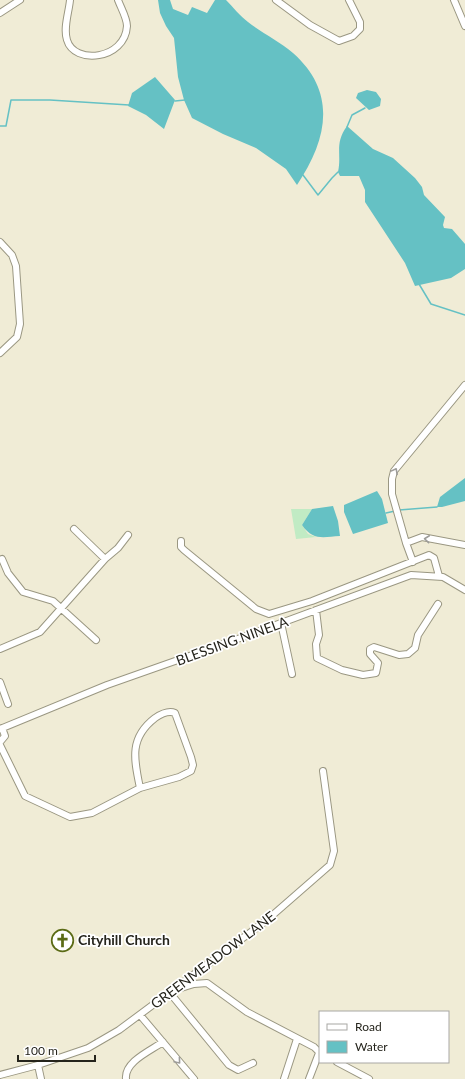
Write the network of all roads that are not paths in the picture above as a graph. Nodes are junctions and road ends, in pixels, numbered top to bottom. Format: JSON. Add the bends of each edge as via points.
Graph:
{"nodes":[{"id":1,"x":20,"y":0,"type":"edge"},
{"id":2,"x":70,"y":0,"type":"edge"},
{"id":3,"x":118,"y":0,"type":"edge"},
{"id":4,"x":276,"y":0,"type":"edge"},
{"id":5,"x":349,"y":0,"type":"edge"},
{"id":6,"x":454,"y":0,"type":"edge"},
{"id":7,"x":0,"y":13,"type":"edge"},
{"id":8,"x":465,"y":26,"type":"edge"},
{"id":9,"x":0,"y":242,"type":"edge"},
{"id":10,"x":0,"y":353,"type":"edge"},
{"id":11,"x":465,"y":385,"type":"edge"},
{"id":12,"x":74,"y":529,"type":"dead end"},
{"id":13,"x":128,"y":536,"type":"dead end"},
{"id":14,"x":181,"y":541,"type":"dead end"},
{"id":15,"x":406,"y":543,"type":"junction"},
{"id":16,"x":465,"y":545,"type":"edge"},
{"id":17,"x":2,"y":559,"type":"dead end"},
{"id":18,"x":105,"y":559,"type":"junction"},
{"id":19,"x":413,"y":562,"type":"junction"},
{"id":20,"x":439,"y":576,"type":"junction"},
{"id":21,"x":465,"y":590,"type":"edge"},
{"id":22,"x":438,"y":604,"type":"dead end"},
{"id":23,"x":62,"y":609,"type":"junction"},
{"id":24,"x":316,"y":610,"type":"junction"},
{"id":25,"x":281,"y":623,"type":"junction"},
{"id":26,"x":96,"y":640,"type":"dead end"},
{"id":27,"x":0,"y":649,"type":"edge"},
{"id":28,"x":292,"y":674,"type":"dead end"},
{"id":29,"x":0,"y":682,"type":"edge"},
{"id":30,"x":8,"y":704,"type":"dead end"},
{"id":31,"x":1,"y":729,"type":"edge"},
{"id":32,"x":0,"y":742,"type":"edge"},
{"id":33,"x":0,"y":745,"type":"edge"},
{"id":34,"x":323,"y":771,"type":"dead end"},
{"id":35,"x":140,"y":788,"type":"junction"},
{"id":36,"x":177,"y":987,"type":"junction"},
{"id":37,"x":170,"y":993,"type":"junction"},
{"id":38,"x":140,"y":1015,"type":"junction"},
{"id":39,"x":297,"y":1039,"type":"junction"},
{"id":40,"x":163,"y":1042,"type":"junction"},
{"id":41,"x":319,"y":1052,"type":"edge"},
{"id":42,"x":319,"y":1055,"type":"edge"},
{"id":43,"x":253,"y":1063,"type":"dead end"},
{"id":44,"x":339,"y":1063,"type":"edge"},
{"id":45,"x":38,"y":1065,"type":"junction"},
{"id":46,"x":0,"y":1075,"type":"edge"},
{"id":47,"x":41,"y":1079,"type":"edge"},
{"id":48,"x":126,"y":1079,"type":"edge"},
{"id":49,"x":194,"y":1079,"type":"edge"},
{"id":50,"x":284,"y":1079,"type":"edge"},
{"id":51,"x":309,"y":1079,"type":"edge"},
{"id":52,"x":370,"y":1079,"type":"edge"}],
"edges":[{"from":1,"to":7,"type":"street"},
{"from":2,"to":3,"type":"street","via":[[67,41],[76,51],[88,55],[116,50],[123,41],[127,25]]},
{"from":4,"to":5,"type":"street","via":[[310,25],[339,41],[354,36],[360,29],[360,22]]},
{"from":6,"to":8,"type":"street"},
{"from":9,"to":10,"type":"street","via":[[12,255],[16,266],[20,330],[11,344]]},
{"from":15,"to":11,"type":"street","one_way":true,"via":[[391,487],[394,471]]},
{"from":12,"to":18,"type":"street"},
{"from":13,"to":18,"type":"street"},
{"from":14,"to":19,"type":"street","via":[[184,550],[256,608],[269,614],[312,601]]},
{"from":16,"to":15,"type":"street","one_way":true,"via":[[422,538]]},
{"from":15,"to":19,"type":"street"},
{"from":17,"to":23,"type":"street","via":[[8,573],[23,592],[53,601]]},
{"from":18,"to":23,"type":"street"},
{"from":19,"to":20,"type":"street","via":[[424,556],[432,556]]},
{"from":20,"to":21,"type":"street","name":"BLESSING NINELA"},
{"from":20,"to":24,"type":"street","name":"BLESSING NINELA","via":[[411,575]]},
{"from":22,"to":24,"type":"street","via":[[418,634],[415,648],[408,654],[398,655],[374,647],[370,649],[370,654],[378,663],[376,673],[363,675],[342,670],[317,658],[316,644],[319,635]]},
{"from":23,"to":26,"type":"street"},
{"from":23,"to":27,"type":"street","via":[[40,632]]},
{"from":24,"to":25,"type":"street","name":"BLESSING NINELA"},
{"from":25,"to":28,"type":"street"},
{"from":25,"to":31,"type":"street","name":"BLESSING NINELA","via":[[107,685]]},
{"from":29,"to":30,"type":"street"},
{"from":31,"to":32,"type":"street","via":[[5,736]]},
{"from":33,"to":35,"type":"street","via":[[24,795],[66,816],[86,816]]},
{"from":34,"to":36,"type":"street","name":"GREENMEADOW LANE","via":[[334,852],[330,865],[267,920]]},
{"from":35,"to":35,"type":"street","via":[[191,771],[193,764],[175,713],[167,712],[156,718],[137,739],[134,752]]},
{"from":36,"to":37,"type":"street","name":"GREENMEADOW LANE"},
{"from":36,"to":39,"type":"street","via":[[207,983],[247,1012]]},
{"from":37,"to":38,"type":"street","name":"GREENMEADOW LANE"},
{"from":37,"to":43,"type":"street","via":[[229,1065],[238,1070]]},
{"from":38,"to":40,"type":"street"},
{"from":38,"to":45,"type":"street","name":"GREENMEADOW LANE","via":[[88,1048]]},
{"from":39,"to":41,"type":"street"},
{"from":39,"to":50,"type":"street"},
{"from":40,"to":48,"type":"street","via":[[129,1066],[125,1072]]},
{"from":40,"to":49,"type":"street","one_way":true},
{"from":42,"to":51,"type":"street"},
{"from":44,"to":52,"type":"street"},
{"from":45,"to":46,"type":"street","name":"GREENMEADOW LANE"},
{"from":45,"to":47,"type":"street"}]}
